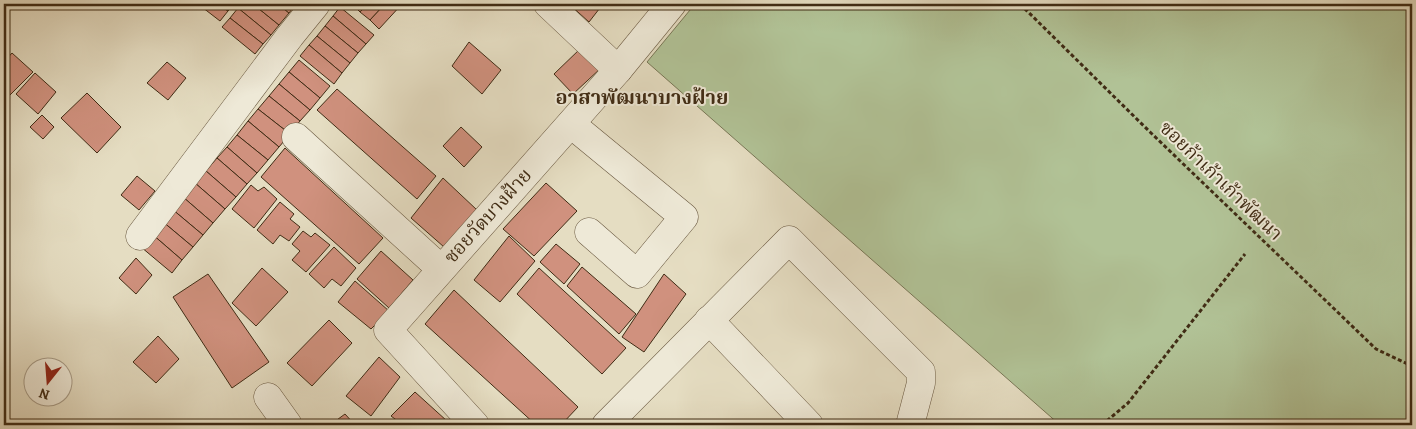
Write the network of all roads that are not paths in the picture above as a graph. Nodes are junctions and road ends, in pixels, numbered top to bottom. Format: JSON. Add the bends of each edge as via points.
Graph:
{"nodes":[{"id":1,"x":316,"y":4,"type":"edge"},
{"id":2,"x":548,"y":4,"type":"edge"},
{"id":3,"x":672,"y":4,"type":"edge"},
{"id":4,"x":618,"y":70,"type":"junction"},
{"id":5,"x":571,"y":124,"type":"junction"},
{"id":6,"x":296,"y":136,"type":"dead end"},
{"id":7,"x":589,"y":232,"type":"dead end"},
{"id":8,"x":140,"y":236,"type":"dead end"},
{"id":9,"x":441,"y":270,"type":"junction"},
{"id":10,"x":709,"y":320,"type":"junction"},
{"id":11,"x":268,"y":397,"type":"dead end"},
{"id":12,"x":288,"y":425,"type":"edge"},
{"id":13,"x":475,"y":425,"type":"edge"},
{"id":14,"x":606,"y":425,"type":"edge"},
{"id":15,"x":809,"y":425,"type":"edge"},
{"id":16,"x":910,"y":425,"type":"edge"}],
"edges":[{"from":1,"to":8,"type":"street"},
{"from":2,"to":4,"type":"street"},
{"from":3,"to":4,"type":"street","name":"ซอยวัดบางฝ้าย"},
{"from":4,"to":5,"type":"street","name":"ซอยวัดบางฝ้าย"},
{"from":5,"to":7,"type":"street","via":[[684,218],[637,274]]},
{"from":5,"to":9,"type":"street","name":"ซอยวัดบางฝ้าย"},
{"from":6,"to":9,"type":"street"},
{"from":9,"to":13,"type":"street","name":"ซอยวัดบางฝ้าย","via":[[388,330]]},
{"from":10,"to":14,"type":"street"},
{"from":10,"to":15,"type":"street"},
{"from":10,"to":16,"type":"street","via":[[789,240],[921,372]]},
{"from":11,"to":12,"type":"street"}]}
